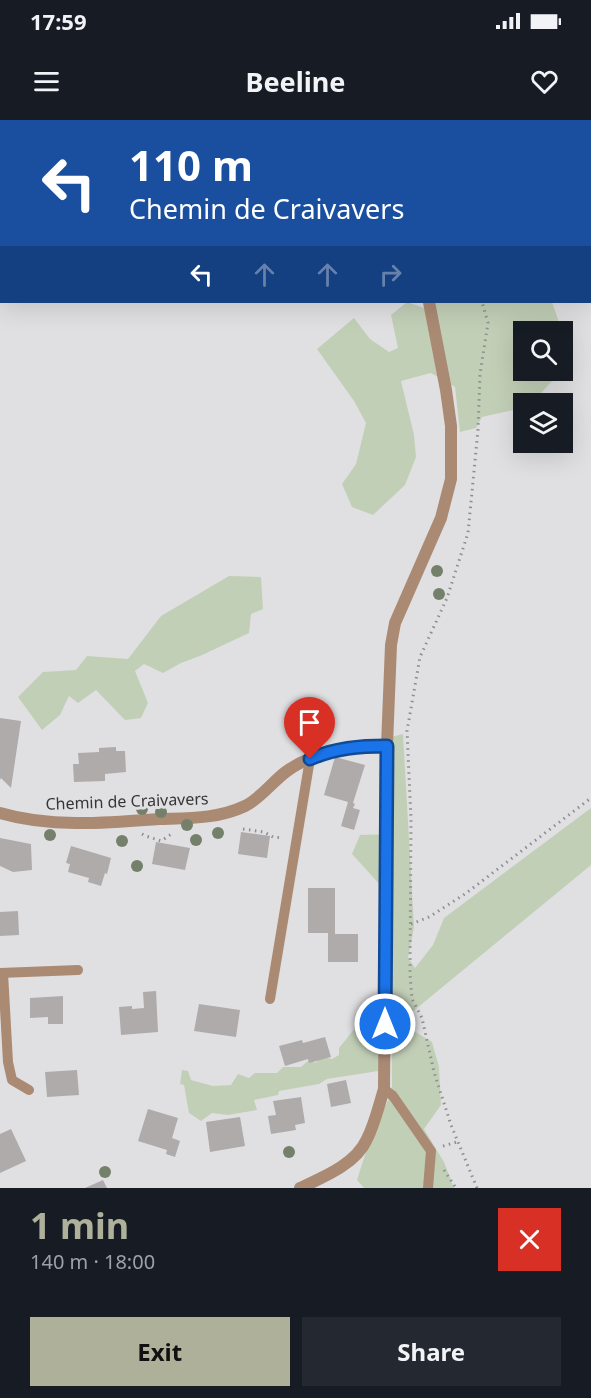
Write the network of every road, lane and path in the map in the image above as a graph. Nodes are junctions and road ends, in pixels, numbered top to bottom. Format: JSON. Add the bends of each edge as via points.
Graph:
{"nodes":[{"id":1,"x":429,"y":303,"type":"edge"},
{"id":2,"x":482,"y":303,"type":"edge"},
{"id":3,"x":387,"y":746,"type":"junction"},
{"id":4,"x":310,"y":759,"type":"junction"},
{"id":5,"x":591,"y":798,"type":"edge"},
{"id":6,"x":0,"y":813,"type":"edge"},
{"id":7,"x":136,"y":829,"type":"dead end"},
{"id":8,"x":243,"y":829,"type":"dead end"},
{"id":9,"x":173,"y":833,"type":"dead end"},
{"id":10,"x":297,"y":840,"type":"junction"},
{"id":11,"x":410,"y":924,"type":"junction"},
{"id":12,"x":78,"y":970,"type":"dead end"},
{"id":13,"x":1,"y":973,"type":"edge"},
{"id":14,"x":270,"y":999,"type":"dead end"},
{"id":15,"x":384,"y":1089,"type":"junction"},
{"id":16,"x":29,"y":1090,"type":"dead end"},
{"id":17,"x":300,"y":1188,"type":"edge"},
{"id":18,"x":428,"y":1188,"type":"edge"},
{"id":19,"x":477,"y":1188,"type":"edge"}],
"edges":[{"from":1,"to":3,"type":"street","via":[[450,417],[451,479],[441,518],[395,623]]},
{"from":2,"to":11,"type":"path","via":[[488,323],[480,374],[468,533],[447,597],[420,657],[407,730]]},
{"from":3,"to":4,"type":"street","name":"Chemin de Craivavers","via":[[354,747]]},
{"from":3,"to":15,"type":"street"},
{"from":4,"to":6,"type":"street","name":"Chemin de Craivavers","via":[[288,770],[248,805],[211,816],[51,822]]},
{"from":4,"to":10,"type":"lane"},
{"from":5,"to":11,"type":"path","via":[[465,894]]},
{"from":7,"to":9,"type":"path","via":[[161,841]]},
{"from":8,"to":10,"type":"path"},
{"from":10,"to":14,"type":"lane"},
{"from":11,"to":19,"type":"path","via":[[412,999],[422,1018],[451,1125]]},
{"from":12,"to":13,"type":"lane"},
{"from":13,"to":16,"type":"lane","via":[[12,1080]]},
{"from":15,"to":17,"type":"street","via":[[367,1140],[357,1155],[344,1166]]},
{"from":15,"to":18,"type":"lane","via":[[431,1150]]}]}
